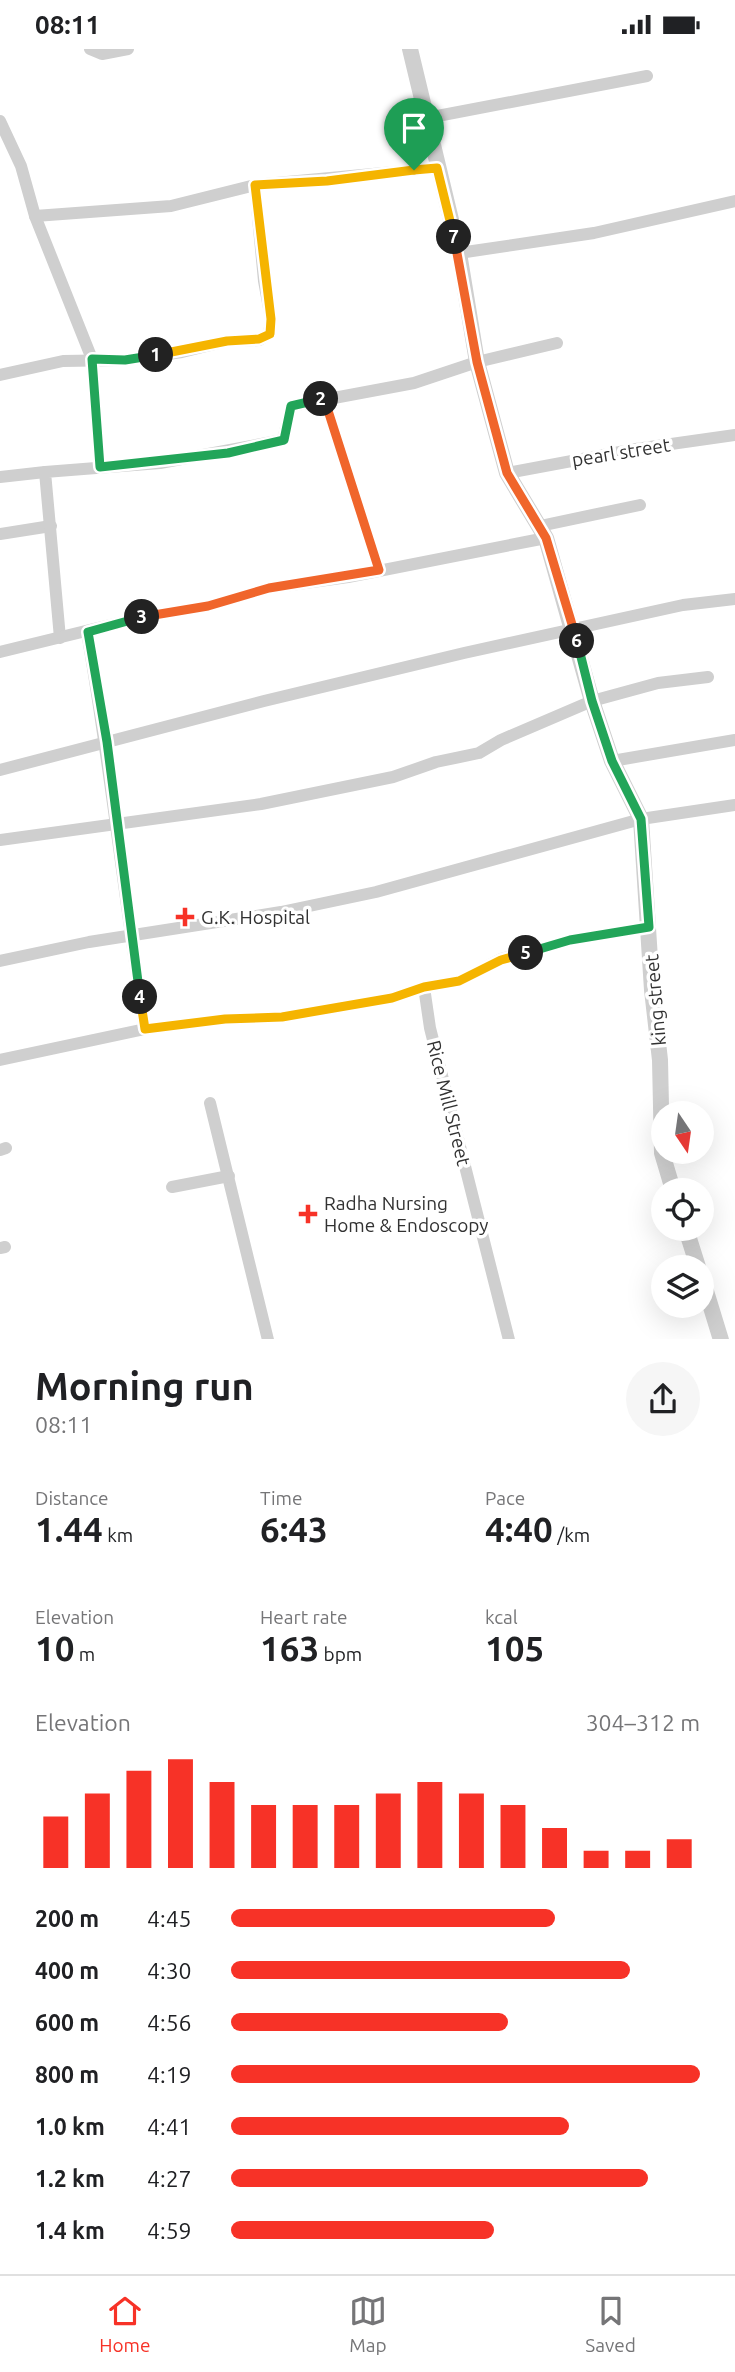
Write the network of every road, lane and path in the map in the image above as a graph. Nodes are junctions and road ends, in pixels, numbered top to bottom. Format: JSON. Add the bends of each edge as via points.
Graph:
{"nodes":[{"id":1,"x":90,"y":49,"type":"edge"},
{"id":2,"x":128,"y":49,"type":"edge"},
{"id":3,"x":410,"y":49,"type":"edge"},
{"id":4,"x":647,"y":76,"type":"dead end"},
{"id":5,"x":427,"y":118,"type":"junction"},
{"id":6,"x":0,"y":121,"type":"edge"},
{"id":7,"x":437,"y":168,"type":"junction"},
{"id":8,"x":255,"y":185,"type":"junction"},
{"id":9,"x":735,"y":201,"type":"edge"},
{"id":10,"x":35,"y":216,"type":"junction"},
{"id":11,"x":459,"y":253,"type":"junction"},
{"id":12,"x":557,"y":343,"type":"dead end"},
{"id":13,"x":92,"y":359,"type":"junction"},
{"id":14,"x":477,"y":362,"type":"junction"},
{"id":15,"x":0,"y":375,"type":"edge"},
{"id":16,"x":324,"y":398,"type":"junction"},
{"id":17,"x":735,"y":435,"type":"edge"},
{"id":18,"x":100,"y":467,"type":"junction"},
{"id":19,"x":45,"y":473,"type":"junction"},
{"id":20,"x":507,"y":473,"type":"junction"},
{"id":21,"x":0,"y":477,"type":"edge"},
{"id":22,"x":640,"y":505,"type":"dead end"},
{"id":23,"x":51,"y":526,"type":"junction"},
{"id":24,"x":543,"y":532,"type":"junction"},
{"id":25,"x":0,"y":534,"type":"edge"},
{"id":26,"x":379,"y":570,"type":"junction"},
{"id":27,"x":735,"y":599,"type":"edge"},
{"id":28,"x":574,"y":630,"type":"junction"},
{"id":29,"x":88,"y":632,"type":"junction"},
{"id":30,"x":60,"y":638,"type":"junction"},
{"id":31,"x":0,"y":652,"type":"edge"},
{"id":32,"x":708,"y":677,"type":"dead end"},
{"id":33,"x":592,"y":701,"type":"junction"},
{"id":34,"x":735,"y":740,"type":"edge"},
{"id":35,"x":107,"y":742,"type":"junction"},
{"id":36,"x":612,"y":761,"type":"junction"},
{"id":37,"x":0,"y":770,"type":"edge"},
{"id":38,"x":735,"y":806,"type":"edge"},
{"id":39,"x":641,"y":819,"type":"junction"},
{"id":40,"x":116,"y":823,"type":"junction"},
{"id":41,"x":0,"y":840,"type":"edge"},
{"id":42,"x":649,"y":927,"type":"junction"},
{"id":43,"x":130,"y":937,"type":"junction"},
{"id":44,"x":0,"y":961,"type":"edge"},
{"id":45,"x":424,"y":987,"type":"junction"},
{"id":46,"x":145,"y":1029,"type":"junction"},
{"id":47,"x":0,"y":1060,"type":"edge"},
{"id":48,"x":210,"y":1103,"type":"dead end"},
{"id":49,"x":229,"y":1176,"type":"junction"},
{"id":50,"x":669,"y":1178,"type":"edge"},
{"id":51,"x":172,"y":1187,"type":"dead end"},
{"id":52,"x":714,"y":1317,"type":"edge"},
{"id":53,"x":268,"y":1339,"type":"edge"},
{"id":54,"x":509,"y":1339,"type":"edge"},
{"id":55,"x":721,"y":1339,"type":"edge"}],
"edges":[{"from":1,"to":2,"type":"street","via":[[102,54]]},
{"from":3,"to":5,"type":"street","name":"king street"},
{"from":4,"to":5,"type":"street"},
{"from":5,"to":7,"type":"street","name":"king street"},
{"from":6,"to":10,"type":"street","via":[[21,166]]},
{"from":7,"to":8,"type":"street"},
{"from":7,"to":11,"type":"street","name":"king street"},
{"from":8,"to":10,"type":"street","via":[[171,206]]},
{"from":8,"to":13,"type":"street","via":[[270,334],[182,352],[125,360]]},
{"from":9,"to":11,"type":"street","via":[[594,233]]},
{"from":10,"to":13,"type":"street"},
{"from":11,"to":14,"type":"street","name":"king street"},
{"from":12,"to":14,"type":"street"},
{"from":13,"to":15,"type":"street"},
{"from":13,"to":18,"type":"street"},
{"from":14,"to":16,"type":"street","via":[[414,383]]},
{"from":14,"to":20,"type":"street","name":"king street"},
{"from":16,"to":18,"type":"street","via":[[291,406],[284,440],[201,457]]},
{"from":16,"to":26,"type":"street"},
{"from":17,"to":20,"type":"street","name":"pearl street"},
{"from":18,"to":19,"type":"street"},
{"from":19,"to":21,"type":"street"},
{"from":19,"to":23,"type":"street"},
{"from":20,"to":24,"type":"street","name":"king street"},
{"from":22,"to":24,"type":"street"},
{"from":23,"to":25,"type":"street"},
{"from":23,"to":30,"type":"street"},
{"from":24,"to":26,"type":"street"},
{"from":24,"to":28,"type":"street","name":"king street"},
{"from":26,"to":29,"type":"street","via":[[269,588]]},
{"from":27,"to":28,"type":"street","via":[[683,605]]},
{"from":28,"to":33,"type":"street","name":"king street"},
{"from":28,"to":35,"type":"street"},
{"from":29,"to":30,"type":"street"},
{"from":29,"to":35,"type":"street"},
{"from":30,"to":31,"type":"street"},
{"from":32,"to":33,"type":"street","via":[[658,683]]},
{"from":33,"to":36,"type":"street","name":"king street"},
{"from":33,"to":40,"type":"street","via":[[479,753],[393,777],[261,804]]},
{"from":34,"to":36,"type":"street"},
{"from":35,"to":37,"type":"street"},
{"from":35,"to":40,"type":"street"},
{"from":36,"to":39,"type":"street","name":"king street"},
{"from":38,"to":39,"type":"street"},
{"from":39,"to":42,"type":"street","name":"king street"},
{"from":39,"to":43,"type":"street","via":[[376,893]]},
{"from":40,"to":41,"type":"street"},
{"from":40,"to":43,"type":"street"},
{"from":42,"to":45,"type":"street","via":[[570,940],[501,960],[459,981]]},
{"from":42,"to":50,"type":"street","name":"king street","via":[[662,1153]]},
{"from":43,"to":44,"type":"street"},
{"from":43,"to":46,"type":"street"},
{"from":45,"to":46,"type":"street","via":[[392,998],[282,1017]]},
{"from":45,"to":54,"type":"street","name":"Rice Mill Street","via":[[430,1028]]},
{"from":46,"to":47,"type":"street"},
{"from":48,"to":49,"type":"street"},
{"from":49,"to":51,"type":"street"},
{"from":49,"to":53,"type":"street"},
{"from":52,"to":55,"type":"street"}]}
